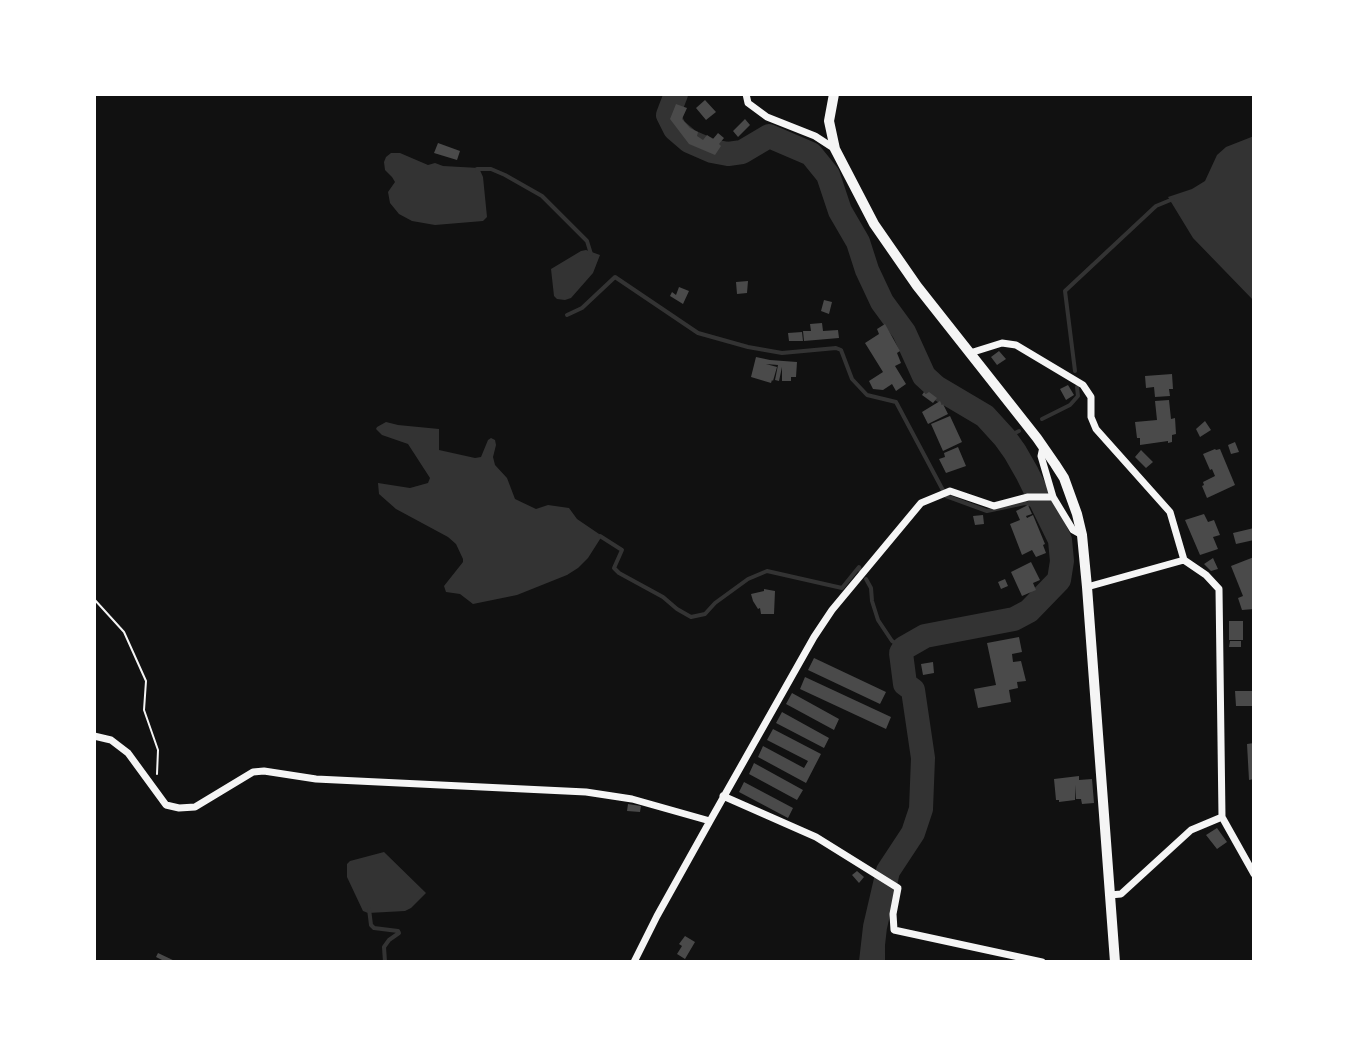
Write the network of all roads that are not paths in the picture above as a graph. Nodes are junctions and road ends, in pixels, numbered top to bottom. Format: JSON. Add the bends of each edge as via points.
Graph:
{"nodes":[{"id":1,"x":746,"y":94,"type":"edge"},
{"id":2,"x":834,"y":94,"type":"edge"},
{"id":3,"x":835,"y":149,"type":"junction"},
{"id":4,"x":970,"y":353,"type":"junction"},
{"id":5,"x":1043,"y":447,"type":"junction"},
{"id":6,"x":1050,"y":497,"type":"junction"},
{"id":7,"x":1082,"y":535,"type":"junction"},
{"id":8,"x":1184,"y":560,"type":"junction"},
{"id":9,"x":1087,"y":587,"type":"junction"},
{"id":10,"x":94,"y":736,"type":"edge"},
{"id":11,"x":723,"y":796,"type":"junction"},
{"id":12,"x":1222,"y":817,"type":"junction"},
{"id":13,"x":710,"y":821,"type":"junction"},
{"id":14,"x":1254,"y":874,"type":"edge"},
{"id":15,"x":1110,"y":895,"type":"junction"},
{"id":16,"x":634,"y":962,"type":"edge"},
{"id":17,"x":1042,"y":962,"type":"edge"},
{"id":18,"x":1115,"y":962,"type":"edge"}],
"edges":[{"from":1,"to":3,"type":"street","via":[[748,103],[767,117]]},
{"from":2,"to":3,"type":"main road","via":[[829,121]]},
{"from":3,"to":4,"type":"main road","via":[[874,224]]},
{"from":4,"to":5,"type":"main road"},
{"from":4,"to":8,"type":"street","via":[[1002,343],[1016,345],[1083,385],[1091,397],[1096,429],[1170,512]]},
{"from":5,"to":6,"type":"street"},
{"from":5,"to":7,"type":"main road","via":[[1064,478]]},
{"from":6,"to":7,"type":"street"},
{"from":6,"to":11,"type":"street","via":[[994,506],[950,491],[921,503],[832,610]]},
{"from":7,"to":9,"type":"main road"},
{"from":8,"to":9,"type":"street"},
{"from":8,"to":12,"type":"street","via":[[1219,589]]},
{"from":9,"to":15,"type":"main road"},
{"from":10,"to":13,"type":"street","via":[[111,740],[128,753],[166,805],[179,808],[195,807],[253,772],[264,771],[316,779],[586,792]]},
{"from":11,"to":13,"type":"street"},
{"from":11,"to":17,"type":"street","via":[[816,837],[898,888],[894,930]]},
{"from":12,"to":14,"type":"street"},
{"from":12,"to":15,"type":"street","via":[[1191,830],[1121,894]]},
{"from":13,"to":16,"type":"street"},
{"from":15,"to":18,"type":"main road"}]}
